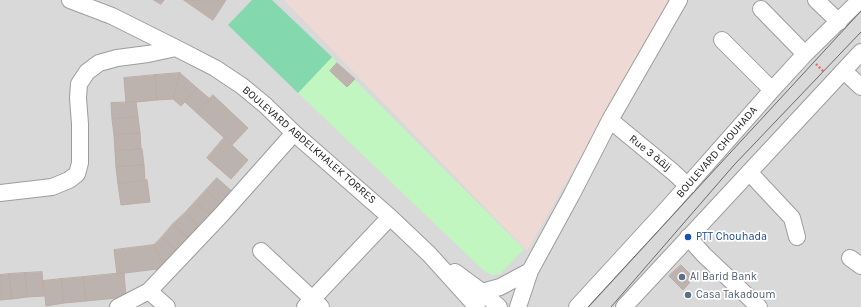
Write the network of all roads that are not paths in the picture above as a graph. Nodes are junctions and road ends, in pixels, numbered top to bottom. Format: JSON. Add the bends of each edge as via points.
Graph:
{"nodes":[{"id":1,"x":70,"y":0,"type":"edge"},
{"id":2,"x":679,"y":0,"type":"edge"},
{"id":3,"x":816,"y":0,"type":"edge"},
{"id":4,"x":860,"y":0,"type":"edge"},
{"id":5,"x":761,"y":9,"type":"dead end"},
{"id":6,"x":839,"y":22,"type":"junction"},
{"id":7,"x":722,"y":40,"type":"dead end"},
{"id":8,"x":176,"y":48,"type":"junction"},
{"id":9,"x":861,"y":52,"type":"edge"},
{"id":10,"x":805,"y":54,"type":"junction"},
{"id":11,"x":839,"y":76,"type":"junction"},
{"id":12,"x":861,"y":87,"type":"edge"},
{"id":13,"x":772,"y":90,"type":"junction"},
{"id":14,"x":610,"y":120,"type":"junction"},
{"id":15,"x":294,"y":133,"type":"junction"},
{"id":16,"x":749,"y":172,"type":"junction"},
{"id":17,"x":688,"y":186,"type":"junction"},
{"id":18,"x":0,"y":193,"type":"edge"},
{"id":19,"x":390,"y":217,"type":"junction"},
{"id":20,"x":688,"y":237,"type":"junction"},
{"id":21,"x":797,"y":237,"type":"dead end"},
{"id":22,"x":261,"y":251,"type":"dead end"},
{"id":23,"x":429,"y":254,"type":"junction"},
{"id":24,"x":530,"y":271,"type":"junction"},
{"id":25,"x":149,"y":290,"type":"junction"},
{"id":26,"x":482,"y":292,"type":"junction"},
{"id":27,"x":313,"y":304,"type":"edge"},
{"id":28,"x":118,"y":307,"type":"edge"},
{"id":29,"x":167,"y":307,"type":"edge"},
{"id":30,"x":477,"y":307,"type":"edge"},
{"id":31,"x":499,"y":307,"type":"edge"},
{"id":32,"x":518,"y":307,"type":"edge"},
{"id":33,"x":577,"y":307,"type":"edge"},
{"id":34,"x":624,"y":307,"type":"edge"},
{"id":35,"x":759,"y":307,"type":"edge"}],
"edges":[{"from":1,"to":8,"type":"street","name":"BOULEVARD ABDELKHALEK TORRES","via":[[112,16]]},
{"from":2,"to":14,"type":"street"},
{"from":3,"to":6,"type":"street"},
{"from":4,"to":6,"type":"street","name":"BOULEVARD CHOUHADA"},
{"from":5,"to":10,"type":"street"},
{"from":6,"to":10,"type":"street","name":"BOULEVARD CHOUHADA"},
{"from":7,"to":13,"type":"street"},
{"from":8,"to":15,"type":"street","name":"BOULEVARD ABDELKHALEK TORRES","via":[[215,68],[242,86]]},
{"from":8,"to":18,"type":"street","via":[[117,58],[99,63],[88,72],[79,84],[80,163],[76,174],[52,187]]},
{"from":9,"to":11,"type":"street"},
{"from":10,"to":13,"type":"street","name":"BOULEVARD CHOUHADA"},
{"from":11,"to":12,"type":"street"},
{"from":11,"to":16,"type":"street"},
{"from":13,"to":17,"type":"street","name":"BOULEVARD CHOUHADA"},
{"from":14,"to":17,"type":"street","name":"Rue 3 زنقة"},
{"from":14,"to":24,"type":"street"},
{"from":15,"to":19,"type":"street","name":"BOULEVARD ABDELKHALEK TORRES"},
{"from":15,"to":25,"type":"street","via":[[222,214]]},
{"from":16,"to":20,"type":"street"},
{"from":16,"to":21,"type":"street","via":[[792,218]]},
{"from":17,"to":33,"type":"street","name":"BOULEVARD CHOUHADA"},
{"from":19,"to":23,"type":"street","name":"BOULEVARD ABDELKHALEK TORRES"},
{"from":19,"to":27,"type":"street"},
{"from":20,"to":34,"type":"street"},
{"from":20,"to":35,"type":"street"},
{"from":22,"to":27,"type":"street"},
{"from":23,"to":26,"type":"street","name":"BOULEVARD ABDELKHALEK TORRES"},
{"from":23,"to":30,"type":"street","name":"BOULEVARD ABDELKHALEK TORRES"},
{"from":24,"to":26,"type":"street","via":[[500,287]]},
{"from":24,"to":32,"type":"street"},
{"from":25,"to":28,"type":"street"},
{"from":25,"to":29,"type":"street"},
{"from":26,"to":31,"type":"street","name":"BOULEVARD ABDELKHALEK TORRES"}]}
